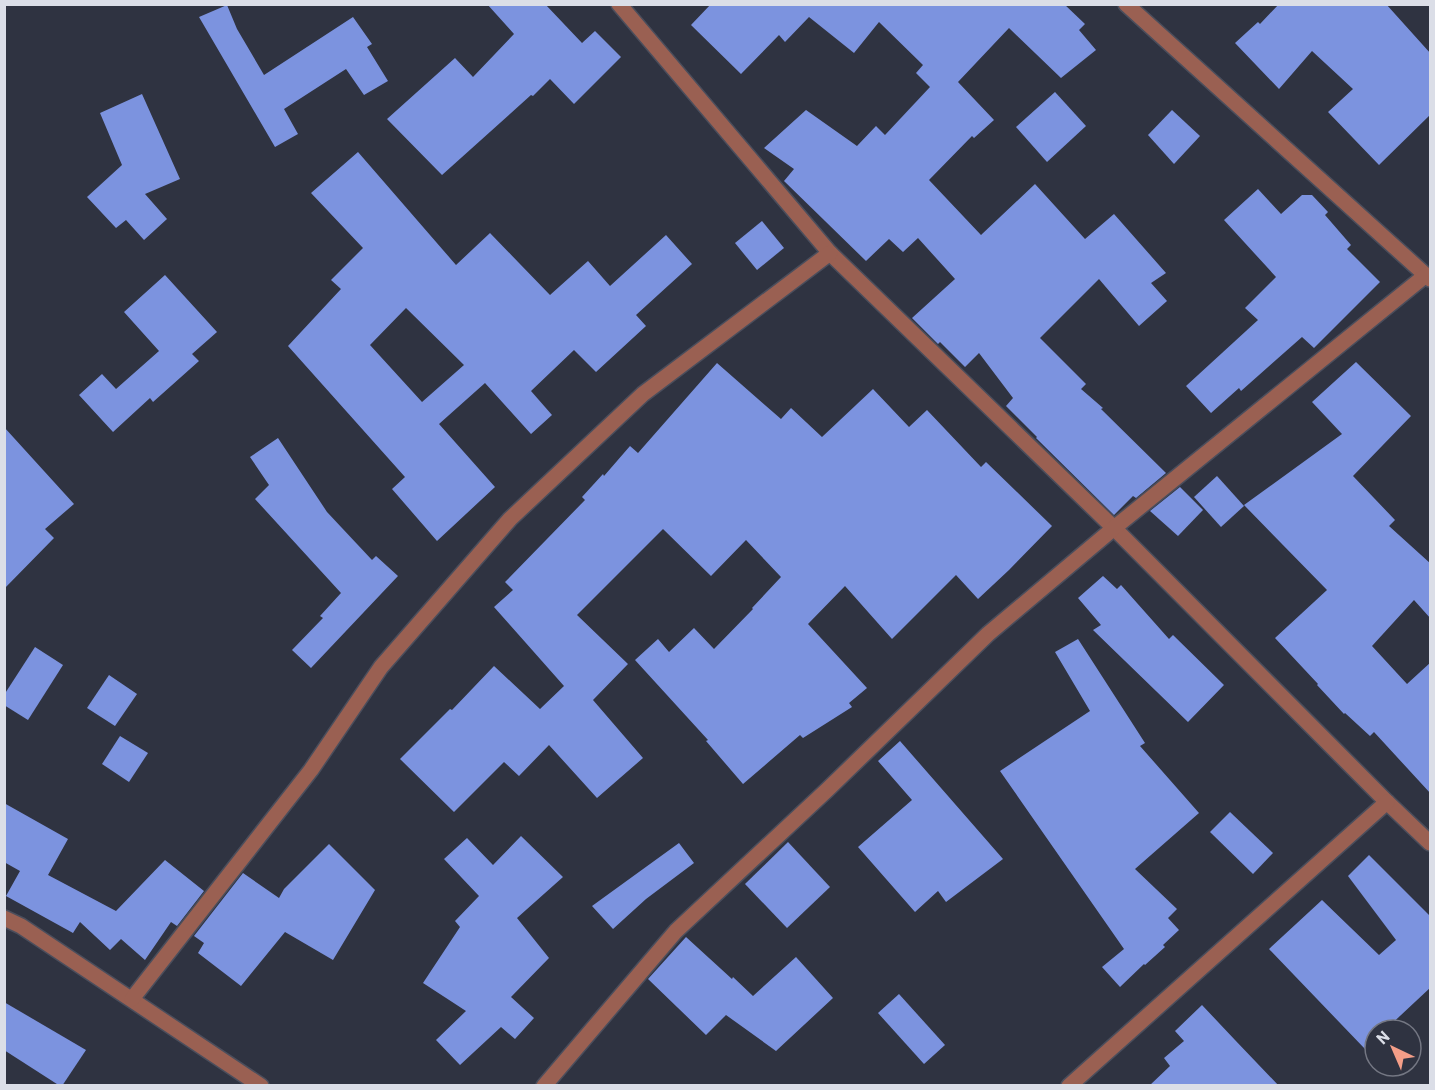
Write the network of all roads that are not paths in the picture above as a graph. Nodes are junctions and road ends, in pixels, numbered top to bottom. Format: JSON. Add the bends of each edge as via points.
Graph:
{"nodes":[{"id":1,"x":619,"y":4,"type":"edge"},
{"id":2,"x":1126,"y":4,"type":"edge"},
{"id":3,"x":830,"y":253,"type":"junction"},
{"id":4,"x":1428,"y":277,"type":"edge"},
{"id":5,"x":1114,"y":528,"type":"junction"},
{"id":6,"x":1387,"y":802,"type":"junction"},
{"id":7,"x":1431,"y":843,"type":"edge"},
{"id":8,"x":4,"y":918,"type":"edge"},
{"id":9,"x":132,"y":999,"type":"junction"},
{"id":10,"x":261,"y":1086,"type":"edge"},
{"id":11,"x":544,"y":1086,"type":"edge"},
{"id":12,"x":1069,"y":1086,"type":"edge"}],
"edges":[{"from":1,"to":3,"type":"street"},
{"from":2,"to":4,"type":"street"},
{"from":3,"to":5,"type":"street"},
{"from":3,"to":9,"type":"street","via":[[643,394],[510,519],[381,667],[311,770]]},
{"from":4,"to":5,"type":"street"},
{"from":5,"to":6,"type":"street"},
{"from":5,"to":11,"type":"street","via":[[988,634],[676,931]]},
{"from":6,"to":7,"type":"street"},
{"from":6,"to":12,"type":"street"},
{"from":8,"to":9,"type":"street"},
{"from":9,"to":10,"type":"street"}]}
